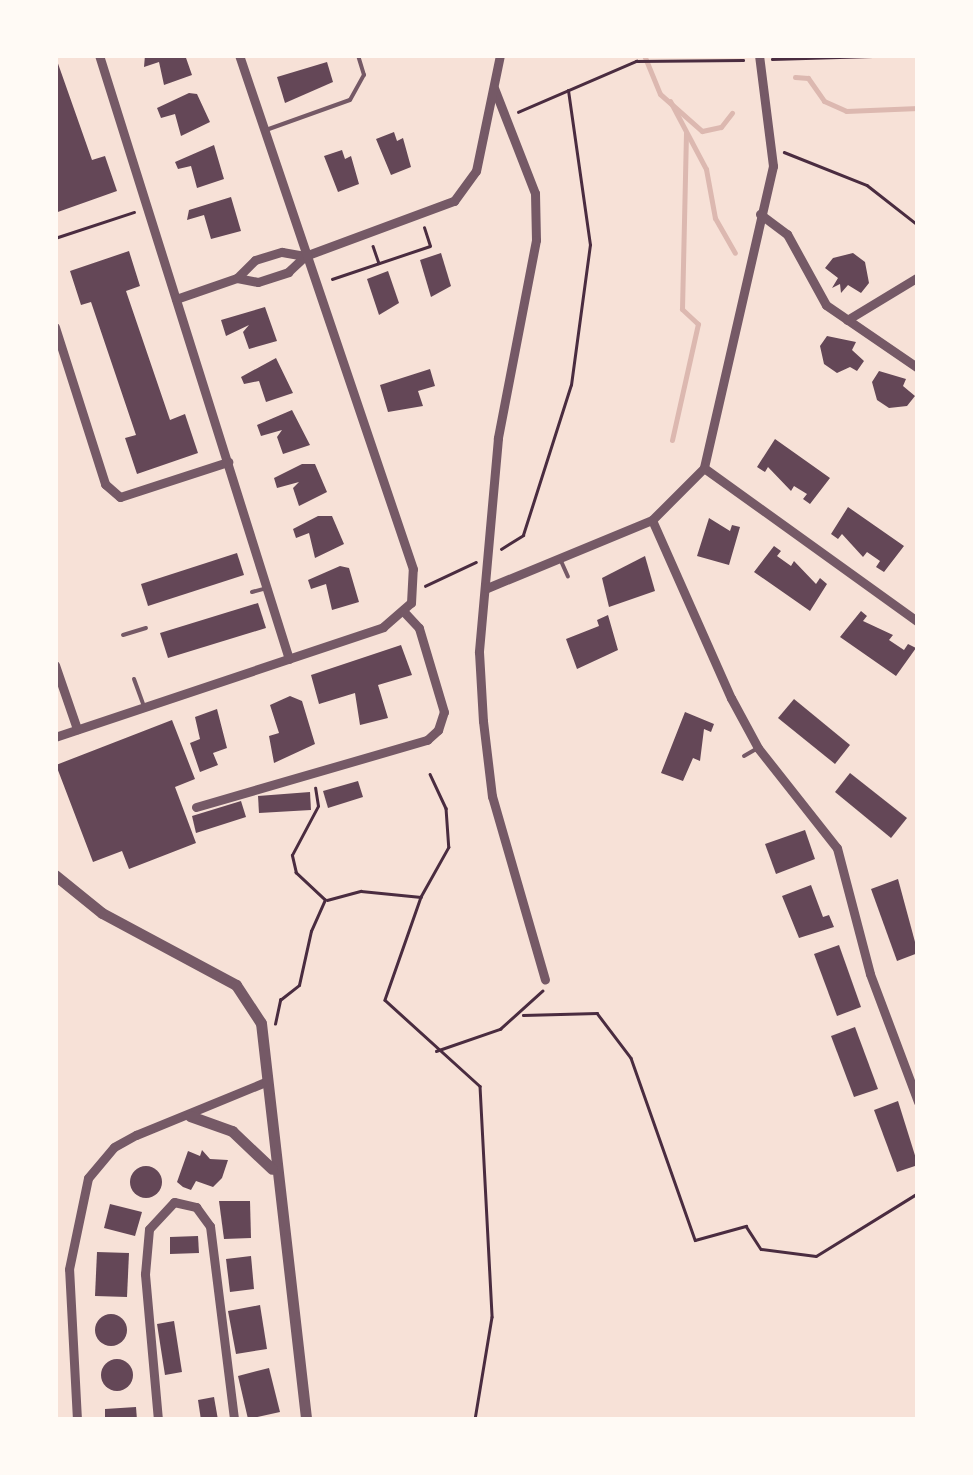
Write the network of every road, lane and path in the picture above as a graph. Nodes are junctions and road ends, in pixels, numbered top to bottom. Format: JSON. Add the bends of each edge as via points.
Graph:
{"nodes":[{"id":1,"x":99,"y":55,"type":"edge"},
{"id":2,"x":239,"y":55,"type":"edge"},
{"id":3,"x":358,"y":55,"type":"edge"},
{"id":4,"x":758,"y":55,"type":"edge"},
{"id":5,"x":906,"y":55,"type":"edge"},
{"id":6,"x":499,"y":56,"type":"edge"},
{"id":7,"x":771,"y":59,"type":"dead end"},
{"id":8,"x":743,"y":60,"type":"dead end"},
{"id":9,"x":494,"y":88,"type":"junction"},
{"id":10,"x":568,"y":91,"type":"junction"},
{"id":11,"x":518,"y":112,"type":"dead end"},
{"id":12,"x":264,"y":130,"type":"junction"},
{"id":13,"x":773,"y":149,"type":"junction"},
{"id":14,"x":148,"y":208,"type":"junction"},
{"id":15,"x":760,"y":214,"type":"junction"},
{"id":16,"x":918,"y":226,"type":"edge"},
{"id":17,"x":424,"y":228,"type":"dead end"},
{"id":18,"x":55,"y":238,"type":"edge"},
{"id":19,"x":373,"y":246,"type":"dead end"},
{"id":20,"x":306,"y":256,"type":"junction"},
{"id":21,"x":379,"y":263,"type":"junction"},
{"id":22,"x":918,"y":277,"type":"edge"},
{"id":23,"x":237,"y":278,"type":"junction"},
{"id":24,"x":332,"y":279,"type":"dead end"},
{"id":25,"x":176,"y":299,"type":"junction"},
{"id":26,"x":846,"y":320,"type":"junction"},
{"id":27,"x":55,"y":327,"type":"edge"},
{"id":28,"x":57,"y":342,"type":"edge"},
{"id":29,"x":918,"y":368,"type":"edge"},
{"id":30,"x":228,"y":462,"type":"junction"},
{"id":31,"x":704,"y":468,"type":"junction"},
{"id":32,"x":652,"y":520,"type":"junction"},
{"id":33,"x":492,"y":555,"type":"junction"},
{"id":34,"x":559,"y":556,"type":"junction"},
{"id":35,"x":568,"y":578,"type":"dead end"},
{"id":36,"x":267,"y":588,"type":"junction"},
{"id":37,"x":487,"y":588,"type":"junction"},
{"id":38,"x":414,"y":591,"type":"junction"},
{"id":39,"x":252,"y":592,"type":"dead end"},
{"id":40,"x":405,"y":613,"type":"junction"},
{"id":41,"x":918,"y":622,"type":"edge"},
{"id":42,"x":146,"y":628,"type":"dead end"},
{"id":43,"x":123,"y":635,"type":"dead end"},
{"id":44,"x":289,"y":658,"type":"junction"},
{"id":45,"x":55,"y":665,"type":"edge"},
{"id":46,"x":134,"y":679,"type":"dead end"},
{"id":47,"x":144,"y":706,"type":"junction"},
{"id":48,"x":77,"y":730,"type":"junction"},
{"id":49,"x":55,"y":737,"type":"edge"},
{"id":50,"x":758,"y":748,"type":"junction"},
{"id":51,"x":744,"y":756,"type":"dead end"},
{"id":52,"x":314,"y":774,"type":"junction"},
{"id":53,"x":430,"y":774,"type":"dead end"},
{"id":54,"x":196,"y":807,"type":"dead end"},
{"id":55,"x":55,"y":874,"type":"edge"},
{"id":56,"x":421,"y":898,"type":"junction"},
{"id":57,"x":325,"y":900,"type":"junction"},
{"id":58,"x":545,"y":980,"type":"joint"},
{"id":59,"x":523,"y":1015,"type":"junction"},
{"id":60,"x":263,"y":1040,"type":"junction"},
{"id":61,"x":436,"y":1052,"type":"junction"},
{"id":62,"x":264,"y":1082,"type":"junction"},
{"id":63,"x":918,"y":1102,"type":"edge"},
{"id":64,"x":190,"y":1116,"type":"junction"},
{"id":65,"x":273,"y":1170,"type":"junction"},
{"id":66,"x":918,"y":1192,"type":"edge"},
{"id":67,"x":77,"y":1420,"type":"edge"},
{"id":68,"x":158,"y":1420,"type":"edge"},
{"id":69,"x":234,"y":1420,"type":"edge"},
{"id":70,"x":306,"y":1420,"type":"edge"},
{"id":71,"x":475,"y":1420,"type":"edge"}],
"edges":[{"from":1,"to":14,"type":"street"},
{"from":2,"to":12,"type":"street"},
{"from":3,"to":12,"type":"lane","via":[[364,75],[350,100]]},
{"from":4,"to":13,"type":"street"},
{"from":5,"to":7,"type":"path"},
{"from":6,"to":9,"type":"street"},
{"from":8,"to":10,"type":"path","via":[[636,61]]},
{"from":9,"to":20,"type":"street","via":[[476,171],[454,201]]},
{"from":9,"to":33,"type":"street","via":[[535,194],[536,240],[498,438]]},
{"from":10,"to":11,"type":"path"},
{"from":10,"to":33,"type":"path","via":[[590,245],[572,385],[523,535]]},
{"from":12,"to":20,"type":"street"},
{"from":13,"to":15,"type":"street"},
{"from":13,"to":16,"type":"path","via":[[867,185]]},
{"from":14,"to":18,"type":"path"},
{"from":14,"to":25,"type":"street"},
{"from":15,"to":26,"type":"street","via":[[787,234],[810,282]]},
{"from":15,"to":31,"type":"street"},
{"from":17,"to":21,"type":"path","via":[[430,246]]},
{"from":19,"to":21,"type":"path"},
{"from":20,"to":23,"type":"street","via":[[288,272],[258,282]]},
{"from":20,"to":23,"type":"street","via":[[282,252],[255,260]]},
{"from":20,"to":38,"type":"street","via":[[413,569]]},
{"from":21,"to":24,"type":"path"},
{"from":22,"to":26,"type":"street"},
{"from":23,"to":25,"type":"street"},
{"from":25,"to":30,"type":"street"},
{"from":26,"to":29,"type":"street"},
{"from":27,"to":28,"type":"street"},
{"from":28,"to":30,"type":"street","via":[[105,484],[120,496]]},
{"from":30,"to":36,"type":"street"},
{"from":31,"to":32,"type":"street"},
{"from":31,"to":41,"type":"street"},
{"from":32,"to":34,"type":"street"},
{"from":32,"to":50,"type":"street"},
{"from":33,"to":37,"type":"street"},
{"from":33,"to":38,"type":"path"},
{"from":34,"to":35,"type":"lane"},
{"from":34,"to":37,"type":"street"},
{"from":36,"to":39,"type":"lane"},
{"from":36,"to":44,"type":"street"},
{"from":37,"to":58,"type":"street","via":[[479,652],[490,786]]},
{"from":38,"to":40,"type":"street"},
{"from":40,"to":44,"type":"street","via":[[383,628]]},
{"from":40,"to":52,"type":"street","via":[[419,628],[444,712],[438,730]]},
{"from":42,"to":43,"type":"lane"},
{"from":44,"to":47,"type":"street"},
{"from":45,"to":48,"type":"street"},
{"from":46,"to":47,"type":"lane"},
{"from":47,"to":48,"type":"street"},
{"from":48,"to":49,"type":"street"},
{"from":50,"to":51,"type":"lane"},
{"from":50,"to":63,"type":"street","via":[[837,848],[870,974]]},
{"from":52,"to":54,"type":"street"},
{"from":52,"to":57,"type":"path","via":[[318,806],[292,855],[296,873]]},
{"from":53,"to":56,"type":"path","via":[[446,808],[449,847]]},
{"from":55,"to":60,"type":"street","via":[[102,913],[236,986]]},
{"from":56,"to":57,"type":"path","via":[[362,891]]},
{"from":56,"to":61,"type":"path","via":[[386,1000]]},
{"from":57,"to":60,"type":"path","via":[[310,931],[299,985],[280,1000],[274,1030]]},
{"from":58,"to":59,"type":"path","via":[[539,1000]]},
{"from":59,"to":61,"type":"path"},
{"from":59,"to":66,"type":"path","via":[[596,1013],[608,1028],[631,1058],[696,1240],[746,1226],[762,1250],[816,1256]]},
{"from":60,"to":62,"type":"street"},
{"from":61,"to":71,"type":"path","via":[[480,1086],[492,1317]]},
{"from":62,"to":64,"type":"street"},
{"from":62,"to":65,"type":"street"},
{"from":64,"to":65,"type":"street","via":[[232,1131]]},
{"from":64,"to":67,"type":"street","via":[[114,1147],[80,1197],[69,1269]]},
{"from":65,"to":70,"type":"street"},
{"from":68,"to":69,"type":"street","via":[[146,1274],[149,1229],[174,1202],[196,1208],[210,1226]]}]}
